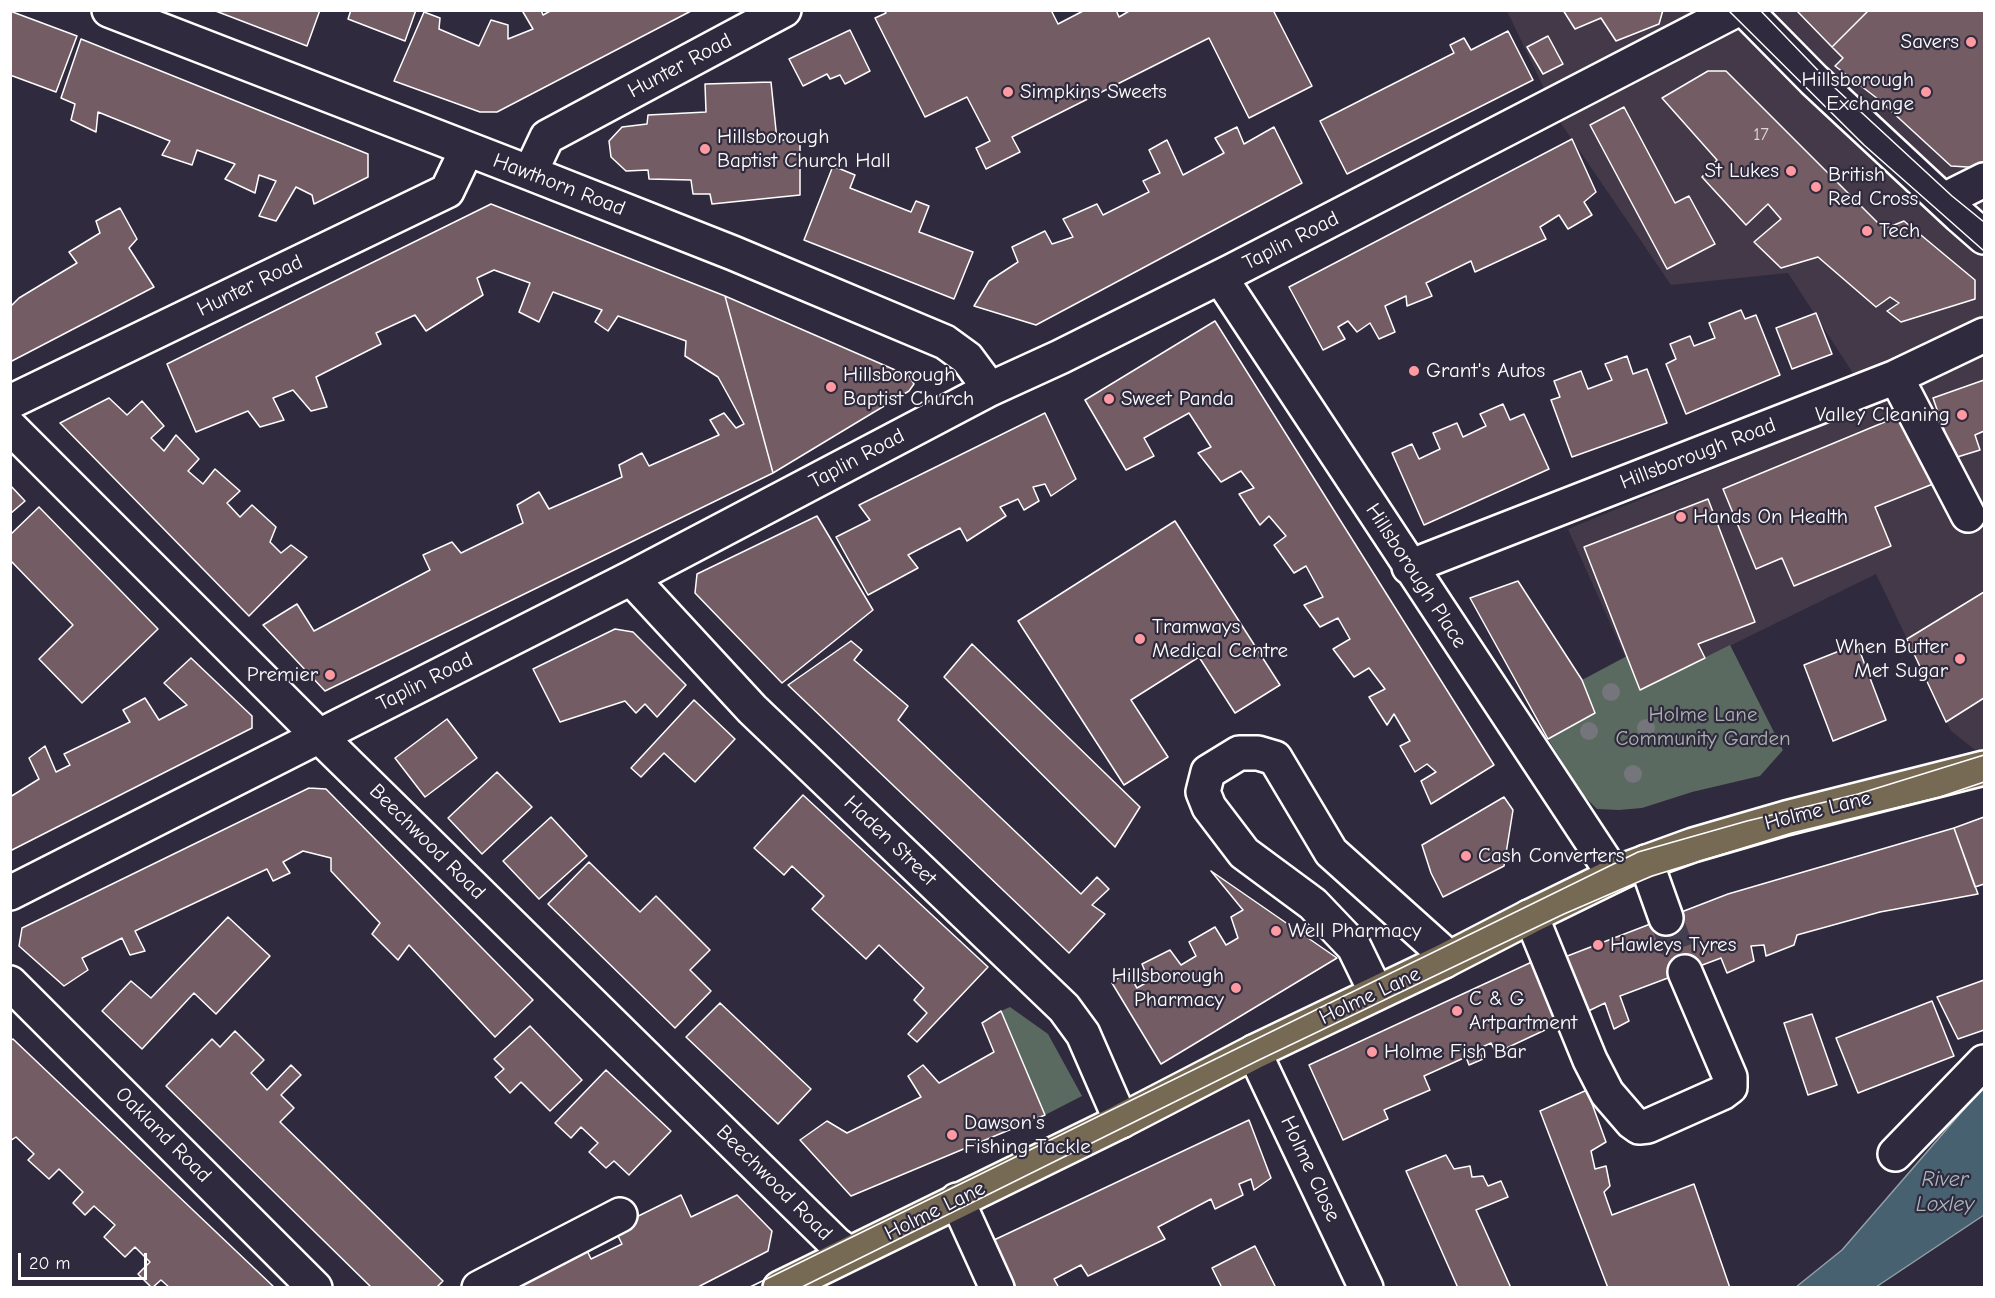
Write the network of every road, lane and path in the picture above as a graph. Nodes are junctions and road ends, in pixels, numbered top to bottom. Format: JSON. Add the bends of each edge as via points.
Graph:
{"nodes":[{"id":1,"x":109,"y":10,"type":"edge"},
{"id":2,"x":784,"y":10,"type":"edge"},
{"id":3,"x":1736,"y":10,"type":"edge"},
{"id":4,"x":1745,"y":10,"type":"edge"},
{"id":5,"x":466,"y":149,"type":"junction"},
{"id":6,"x":530,"y":173,"type":"junction"},
{"id":7,"x":1984,"y":180,"type":"edge"},
{"id":8,"x":1944,"y":200,"type":"junction"},
{"id":9,"x":1984,"y":237,"type":"edge"},
{"id":10,"x":1220,"y":277,"type":"junction"},
{"id":11,"x":1984,"y":334,"type":"edge"},
{"id":12,"x":1896,"y":377,"type":"junction"},
{"id":13,"x":990,"y":389,"type":"junction"},
{"id":14,"x":10,"y":402,"type":"edge"},
{"id":15,"x":10,"y":427,"type":"edge"},
{"id":16,"x":1968,"y":515,"type":"dead end"},
{"id":17,"x":1409,"y":567,"type":"junction"},
{"id":18,"x":631,"y":578,"type":"junction"},
{"id":19,"x":319,"y":736,"type":"junction"},
{"id":20,"x":1984,"y":768,"type":"edge"},
{"id":21,"x":1646,"y":862,"type":"junction"},
{"id":22,"x":1614,"y":875,"type":"junction"},
{"id":23,"x":10,"y":893,"type":"edge"},
{"id":24,"x":1529,"y":917,"type":"junction"},
{"id":25,"x":1666,"y":918,"type":"tunnel mouth"},
{"id":26,"x":1444,"y":961,"type":"junction"},
{"id":27,"x":1685,"y":972,"type":"tunnel mouth"},
{"id":28,"x":10,"y":983,"type":"edge"},
{"id":29,"x":1374,"y":994,"type":"junction"},
{"id":30,"x":1254,"y":1052,"type":"junction"},
{"id":31,"x":1984,"y":1062,"type":"edge"},
{"id":32,"x":1120,"y":1120,"type":"junction"},
{"id":33,"x":1895,"y":1154,"type":"dead end"},
{"id":34,"x":957,"y":1200,"type":"junction"},
{"id":35,"x":620,"y":1215,"type":"dead end"},
{"id":36,"x":849,"y":1253,"type":"junction"},
{"id":37,"x":315,"y":1287,"type":"edge"},
{"id":38,"x":479,"y":1287,"type":"edge"},
{"id":39,"x":780,"y":1287,"type":"edge"},
{"id":40,"x":998,"y":1287,"type":"edge"},
{"id":41,"x":1366,"y":1287,"type":"edge"}],
"edges":[{"from":1,"to":5,"type":"street","name":"Hawthorn Road"},
{"from":2,"to":6,"type":"street","name":"Hunter Road","via":[[547,138]]},
{"from":3,"to":10,"type":"street","name":"Taplin Road"},
{"from":4,"to":8,"type":"street"},
{"from":5,"to":6,"type":"street","name":"Hawthorn Road"},
{"from":5,"to":14,"type":"street","name":"Hunter Road","via":[[447,191]]},
{"from":6,"to":13,"type":"street","name":"Hawthorn Road","via":[[945,342],[966,358]]},
{"from":7,"to":8,"type":"street"},
{"from":8,"to":9,"type":"street"},
{"from":10,"to":13,"type":"street","name":"Taplin Road"},
{"from":10,"to":17,"type":"street","name":"Hillsborough Place"},
{"from":11,"to":12,"type":"street","name":"Hillsborough Road"},
{"from":12,"to":16,"type":"street"},
{"from":12,"to":17,"type":"street","name":"Hillsborough Road"},
{"from":13,"to":18,"type":"street","name":"Taplin Road"},
{"from":15,"to":19,"type":"street","name":"Beechwood Road"},
{"from":17,"to":22,"type":"street","name":"Hillsborough Place"},
{"from":18,"to":19,"type":"street","name":"Taplin Road"},
{"from":18,"to":32,"type":"street","name":"Haden Street","via":[[752,709],[1064,1008],[1083,1034]]},
{"from":19,"to":23,"type":"street","name":"Taplin Road"},
{"from":19,"to":36,"type":"street","name":"Beechwood Road"},
{"from":20,"to":21,"type":"main road","name":"Holme Lane","via":[[1786,818]]},
{"from":21,"to":22,"type":"main road","name":"Holme Lane"},
{"from":21,"to":25,"type":"street"},
{"from":22,"to":24,"type":"main road","name":"Holme Lane"},
{"from":24,"to":26,"type":"main road","name":"Holme Lane"},
{"from":24,"to":27,"type":"street","via":[[1607,1093],[1639,1127],[1730,1087],[1730,1077]]},
{"from":26,"to":29,"type":"main road","name":"Holme Lane"},
{"from":26,"to":29,"type":"street","via":[[1438,949],[1331,852],[1275,758],[1239,753],[1208,772],[1203,792],[1209,807],[1244,853],[1313,904],[1354,947]]},
{"from":28,"to":37,"type":"street","name":"Oakland Road"},
{"from":29,"to":30,"type":"main road","name":"Holme Lane"},
{"from":30,"to":32,"type":"main road","name":"Holme Lane"},
{"from":30,"to":41,"type":"street","name":"Holme Close"},
{"from":31,"to":33,"type":"street"},
{"from":32,"to":34,"type":"main road","name":"Holme Lane"},
{"from":34,"to":36,"type":"main road","name":"Holme Lane"},
{"from":34,"to":40,"type":"street"},
{"from":35,"to":38,"type":"street"},
{"from":36,"to":39,"type":"main road","name":"Holme Lane"}]}
